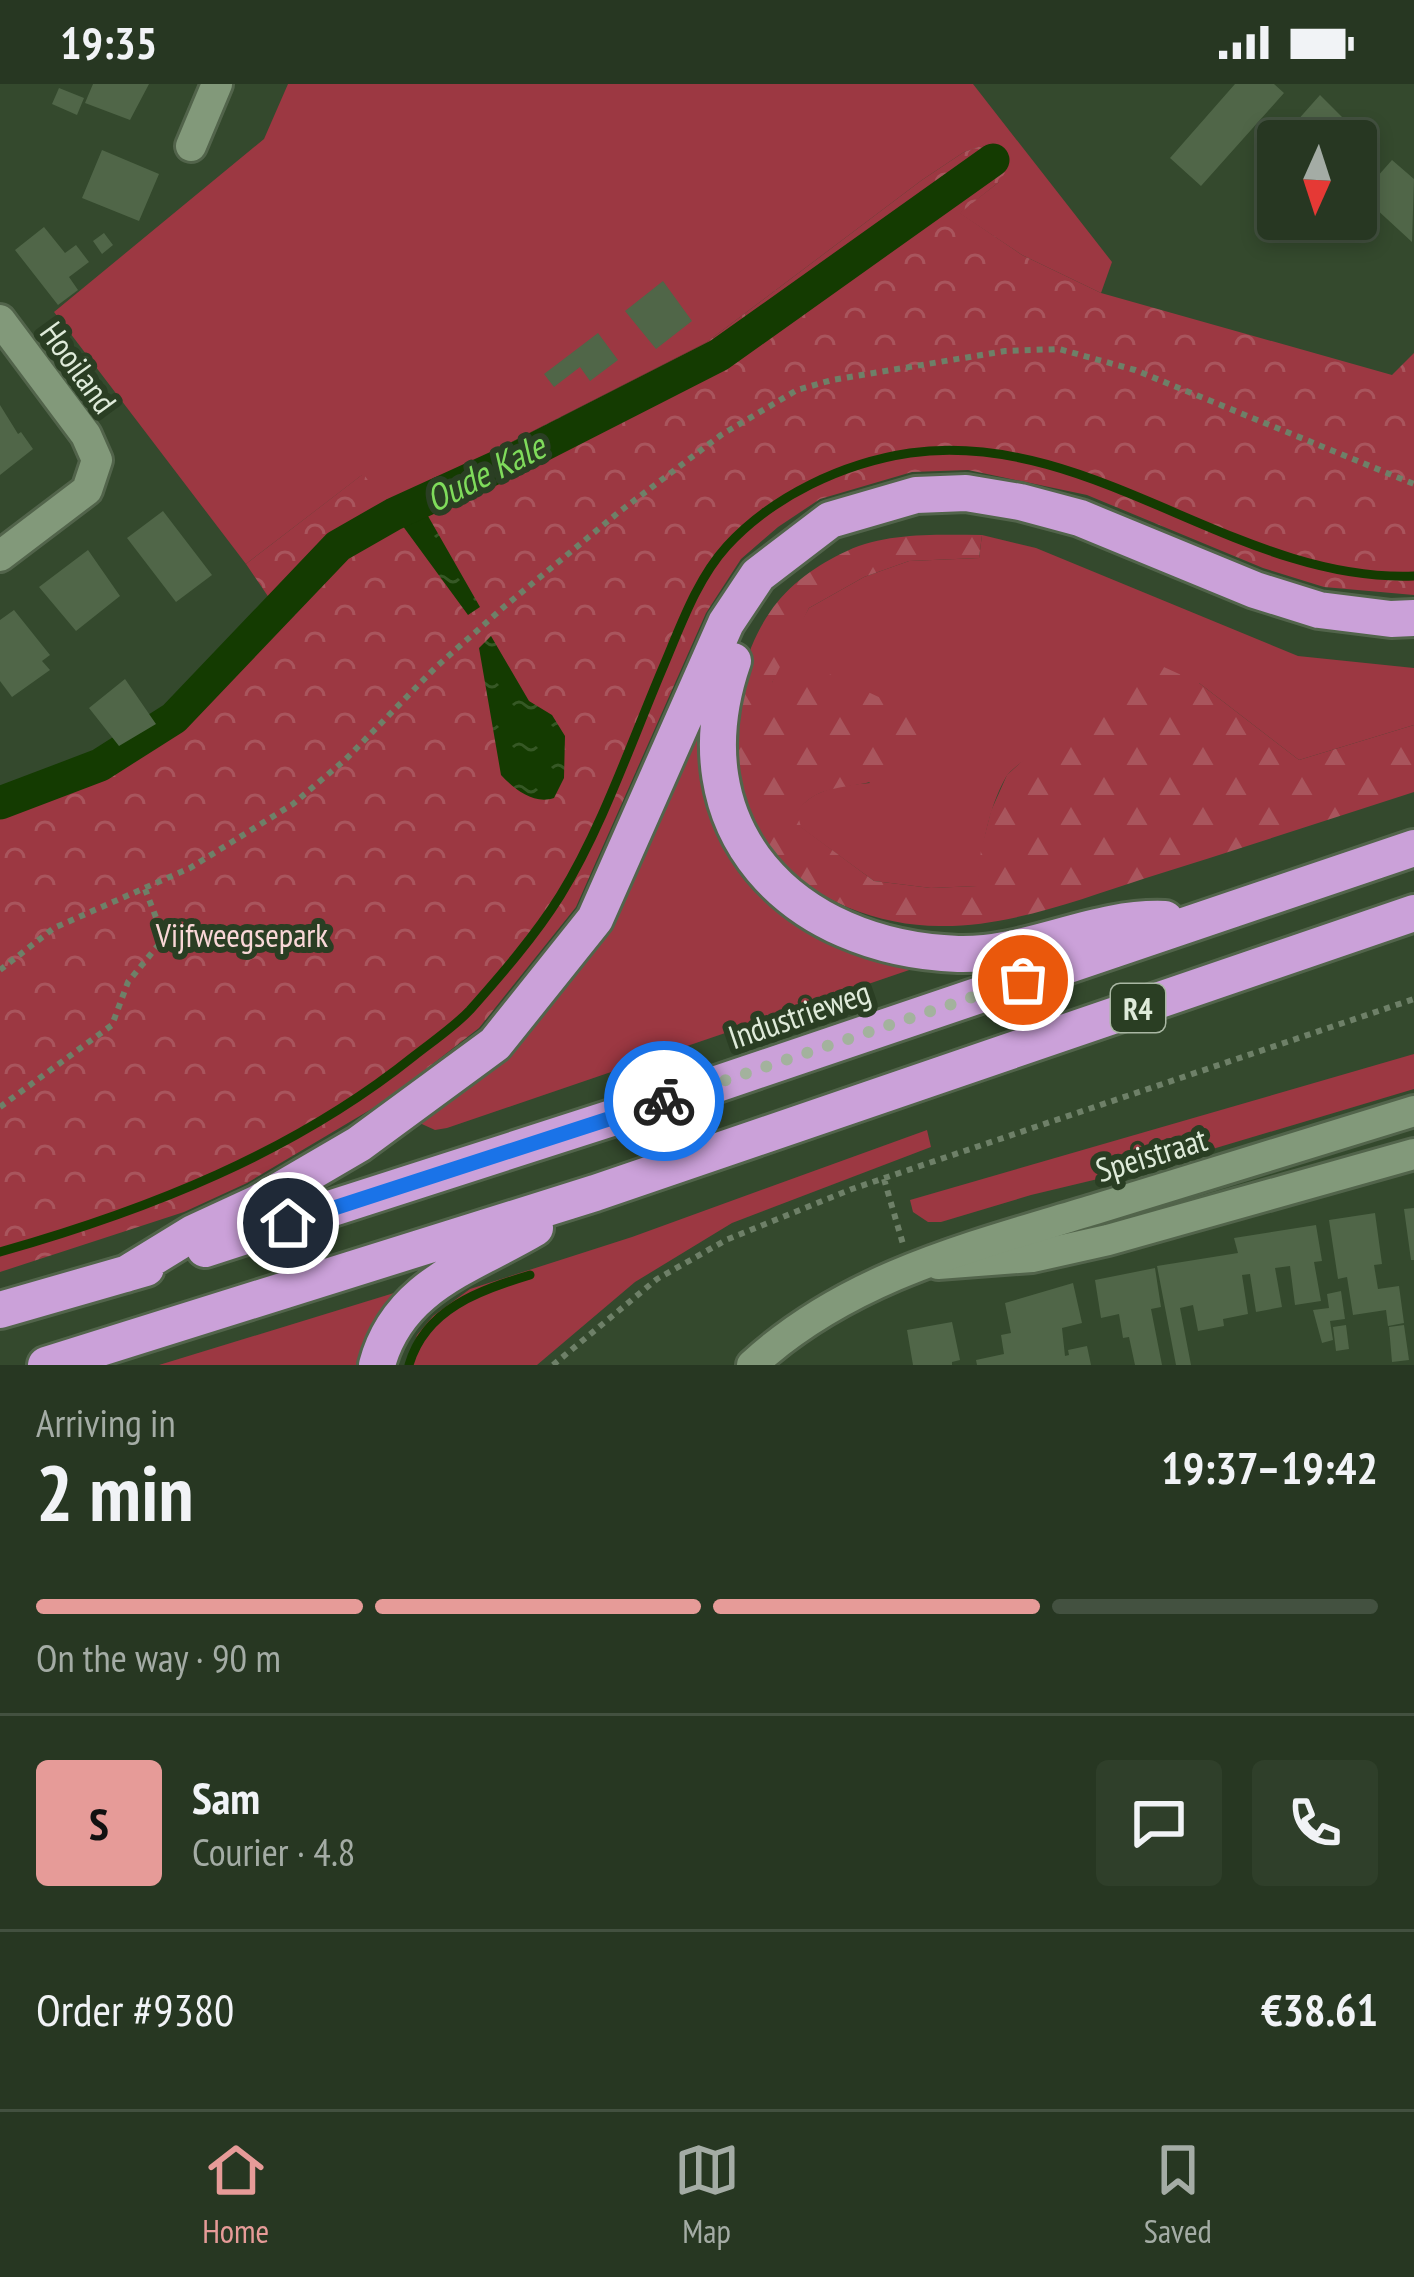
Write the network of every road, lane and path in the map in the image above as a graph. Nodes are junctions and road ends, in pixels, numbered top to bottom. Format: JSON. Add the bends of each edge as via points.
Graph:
{"nodes":[{"id":1,"x":217,"y":84,"type":"edge"},
{"id":2,"x":191,"y":146,"type":"dead end"},
{"id":3,"x":0,"y":320,"type":"edge"},
{"id":4,"x":1414,"y":484,"type":"edge"},
{"id":5,"x":0,"y":556,"type":"edge"},
{"id":6,"x":1414,"y":618,"type":"edge"},
{"id":7,"x":1414,"y":642,"type":"edge"},
{"id":8,"x":1414,"y":848,"type":"edge"},
{"id":9,"x":146,"y":889,"type":"junction"},
{"id":10,"x":1414,"y":914,"type":"edge"},
{"id":11,"x":1198,"y":920,"type":"junction"},
{"id":12,"x":0,"y":970,"type":"edge"},
{"id":13,"x":1414,"y":999,"type":"edge"},
{"id":14,"x":0,"y":1107,"type":"edge"},
{"id":15,"x":1414,"y":1111,"type":"edge"},
{"id":16,"x":1414,"y":1154,"type":"edge"},
{"id":17,"x":884,"y":1178,"type":"junction"},
{"id":18,"x":595,"y":1193,"type":"junction"},
{"id":19,"x":908,"y":1267,"type":"junction"},
{"id":20,"x":126,"y":1274,"type":"junction"},
{"id":21,"x":0,"y":1310,"type":"edge"},
{"id":22,"x":46,"y":1365,"type":"edge"},
{"id":23,"x":377,"y":1365,"type":"edge"},
{"id":24,"x":554,"y":1365,"type":"edge"},
{"id":25,"x":752,"y":1365,"type":"edge"}],
"edges":[{"from":1,"to":2,"type":"street"},
{"from":3,"to":5,"type":"street","name":"Hooiland","via":[[98,460],[87,490]]},
{"from":4,"to":9,"type":"path","via":[[1059,349],[832,380],[767,405],[636,499],[436,667],[293,804]]},
{"from":6,"to":20,"type":"highway","via":[[1319,610],[1020,502],[916,495],[830,520],[758,574],[726,623],[595,919],[495,1044],[359,1144]]},
{"from":7,"to":11,"type":"highway","via":[[1298,629],[1074,537],[965,514],[918,515],[839,538],[774,588],[745,633],[719,705],[718,771],[733,825],[767,879],[811,914],[864,939],[962,954],[1130,917]]},
{"from":8,"to":11,"type":"highway","name":"Industrieweg","number":"R4"},
{"from":9,"to":12,"type":"path","via":[[54,928]]},
{"from":9,"to":14,"type":"path","via":[[164,938],[128,982],[112,1025]]},
{"from":10,"to":18,"type":"highway","number":"R4"},
{"from":11,"to":20,"type":"highway","name":"Industrieweg","number":"R4"},
{"from":13,"to":17,"type":"path"},
{"from":15,"to":19,"type":"street","name":"Speistraat"},
{"from":16,"to":19,"type":"street","name":"Speistraat","via":[[1077,1247]]},
{"from":17,"to":19,"type":"path"},
{"from":17,"to":24,"type":"path","via":[[689,1259]]},
{"from":18,"to":22,"type":"highway","number":"R4"},
{"from":18,"to":23,"type":"highway","number":"R4","via":[[431,1283],[393,1327]]},
{"from":19,"to":25,"type":"street","name":"Speistraat","via":[[827,1306]]},
{"from":20,"to":21,"type":"highway","name":"Industrieweg","number":"R4"}]}
